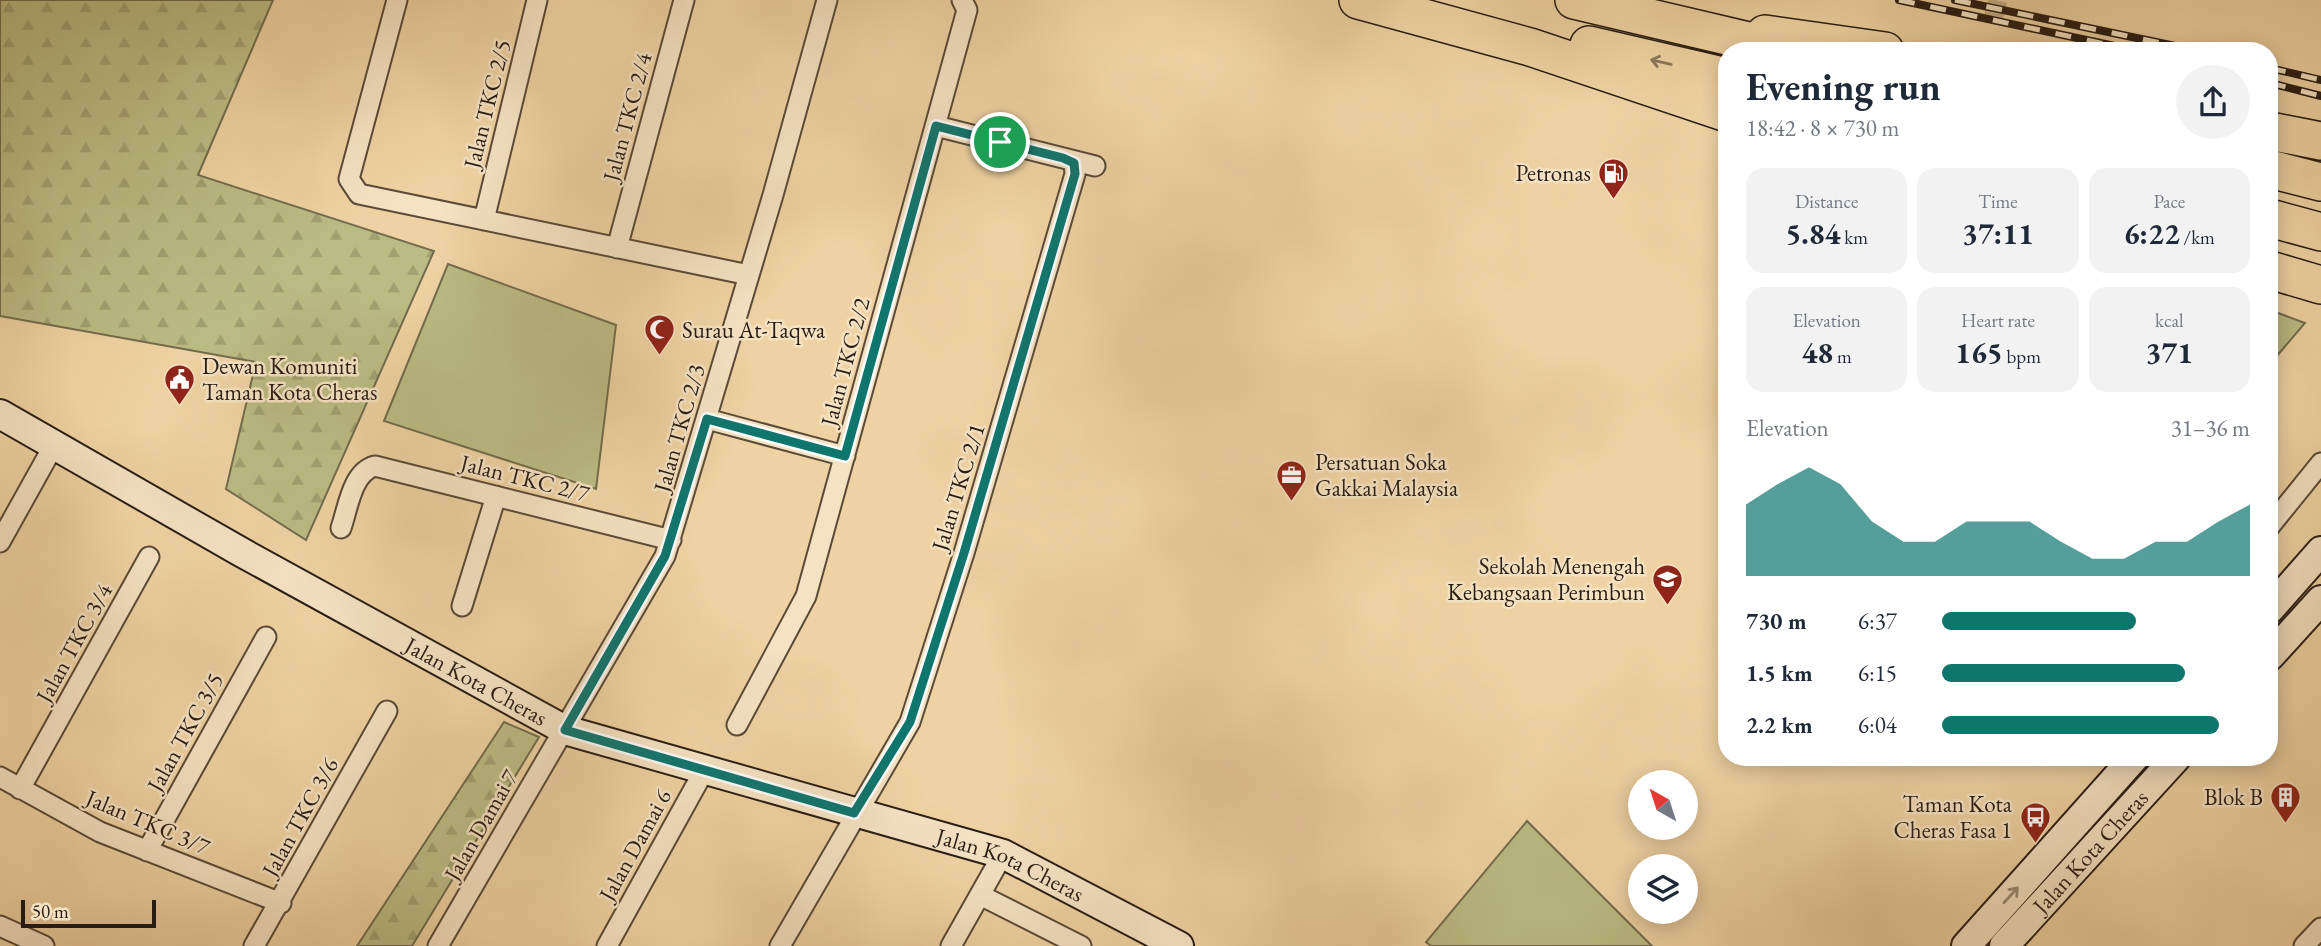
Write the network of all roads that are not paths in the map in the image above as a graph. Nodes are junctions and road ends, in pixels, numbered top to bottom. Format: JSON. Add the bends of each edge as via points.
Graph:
{"nodes":[{"id":1,"x":397,"y":0,"type":"edge"},
{"id":2,"x":537,"y":0,"type":"edge"},
{"id":3,"x":684,"y":0,"type":"edge"},
{"id":4,"x":827,"y":0,"type":"edge"},
{"id":5,"x":962,"y":0,"type":"edge"},
{"id":6,"x":1357,"y":0,"type":"edge"},
{"id":7,"x":1400,"y":0,"type":"edge"},
{"id":8,"x":1574,"y":0,"type":"edge"},
{"id":9,"x":1670,"y":22,"type":"junction"},
{"id":10,"x":1753,"y":42,"type":"edge"},
{"id":11,"x":1818,"y":42,"type":"edge"},
{"id":12,"x":1718,"y":75,"type":"edge"},
{"id":13,"x":1718,"y":110,"type":"edge"},
{"id":14,"x":936,"y":126,"type":"junction"},
{"id":15,"x":2278,"y":133,"type":"edge"},
{"id":16,"x":2321,"y":141,"type":"edge"},
{"id":17,"x":1074,"y":163,"type":"junction"},
{"id":18,"x":1095,"y":166,"type":"dead end"},
{"id":19,"x":2278,"y":171,"type":"edge"},
{"id":20,"x":2321,"y":182,"type":"edge"},
{"id":21,"x":484,"y":220,"type":"junction"},
{"id":22,"x":2278,"y":220,"type":"edge"},
{"id":23,"x":2321,"y":232,"type":"edge"},
{"id":24,"x":617,"y":248,"type":"junction"},
{"id":25,"x":2278,"y":272,"type":"edge"},
{"id":26,"x":749,"y":275,"type":"junction"},
{"id":27,"x":2321,"y":285,"type":"edge"},
{"id":28,"x":0,"y":414,"type":"edge"},
{"id":29,"x":707,"y":419,"type":"junction"},
{"id":30,"x":54,"y":445,"type":"junction"},
{"id":31,"x":845,"y":456,"type":"junction"},
{"id":32,"x":2321,"y":463,"type":"edge"},
{"id":33,"x":496,"y":496,"type":"junction"},
{"id":34,"x":2278,"y":516,"type":"edge"},
{"id":35,"x":341,"y":528,"type":"dead end"},
{"id":36,"x":671,"y":540,"type":"junction"},
{"id":37,"x":0,"y":542,"type":"edge"},
{"id":38,"x":2321,"y":551,"type":"edge"},
{"id":39,"x":149,"y":556,"type":"dead end"},
{"id":40,"x":2278,"y":600,"type":"edge"},
{"id":41,"x":2321,"y":600,"type":"edge"},
{"id":42,"x":462,"y":606,"type":"dead end"},
{"id":43,"x":266,"y":637,"type":"dead end"},
{"id":44,"x":2278,"y":647,"type":"edge"},
{"id":45,"x":387,"y":711,"type":"dead end"},
{"id":46,"x":737,"y":725,"type":"dead end"},
{"id":47,"x":565,"y":730,"type":"junction"},
{"id":48,"x":2127,"y":766,"type":"edge"},
{"id":49,"x":2169,"y":766,"type":"edge"},
{"id":50,"x":705,"y":769,"type":"junction"},
{"id":51,"x":0,"y":777,"type":"edge"},
{"id":52,"x":20,"y":789,"type":"junction"},
{"id":53,"x":854,"y":813,"type":"junction"},
{"id":54,"x":146,"y":851,"type":"junction"},
{"id":55,"x":1003,"y":854,"type":"junction"},
{"id":56,"x":980,"y":895,"type":"junction"},
{"id":57,"x":281,"y":902,"type":"junction"},
{"id":58,"x":0,"y":926,"type":"edge"},
{"id":59,"x":2321,"y":928,"type":"edge"},
{"id":60,"x":441,"y":945,"type":"edge"},
{"id":61,"x":44,"y":946,"type":"edge"},
{"id":62,"x":254,"y":946,"type":"edge"},
{"id":63,"x":607,"y":946,"type":"edge"},
{"id":64,"x":780,"y":946,"type":"edge"},
{"id":65,"x":951,"y":946,"type":"edge"},
{"id":66,"x":1081,"y":946,"type":"edge"},
{"id":67,"x":1179,"y":946,"type":"edge"},
{"id":68,"x":1966,"y":946,"type":"edge"},
{"id":69,"x":2004,"y":946,"type":"edge"},
{"id":70,"x":2304,"y":946,"type":"edge"}],
"edges":[{"from":1,"to":21,"type":"street","via":[[349,179],[359,194]]},
{"from":2,"to":21,"type":"street","name":"Jalan TKC 2/5"},
{"from":3,"to":24,"type":"street","name":"Jalan TKC 2/4"},
{"from":4,"to":26,"type":"street","name":"Jalan TKC 2/3"},
{"from":5,"to":14,"type":"street","name":"Jalan TKC 2/2","via":[[967,10]]},
{"from":6,"to":13,"type":"highway","via":[[1530,47]]},
{"from":12,"to":7,"type":"highway","one_way":true},
{"from":8,"to":9,"type":"highway"},
{"from":9,"to":10,"type":"highway"},
{"from":9,"to":11,"type":"highway"},
{"from":14,"to":17,"type":"street"},
{"from":14,"to":31,"type":"street","name":"Jalan TKC 2/2"},
{"from":15,"to":16,"type":"highway"},
{"from":17,"to":18,"type":"street"},
{"from":17,"to":53,"type":"street","name":"Jalan TKC 2/1","via":[[1075,174],[1025,347],[910,722]]},
{"from":19,"to":20,"type":"highway"},
{"from":21,"to":24,"type":"street"},
{"from":22,"to":23,"type":"highway"},
{"from":24,"to":26,"type":"street"},
{"from":25,"to":27,"type":"highway"},
{"from":26,"to":29,"type":"street","name":"Jalan TKC 2/3"},
{"from":28,"to":30,"type":"street","name":"Jalan Kota Cheras"},
{"from":29,"to":31,"type":"street"},
{"from":29,"to":36,"type":"street","name":"Jalan TKC 2/3"},
{"from":30,"to":37,"type":"street"},
{"from":30,"to":47,"type":"street","name":"Jalan Kota Cheras"},
{"from":31,"to":46,"type":"street","name":"Jalan TKC 2/2","via":[[806,596]]},
{"from":32,"to":34,"type":"street"},
{"from":33,"to":35,"type":"street","name":"Jalan TKC 2/7","via":[[375,466],[359,475]]},
{"from":33,"to":36,"type":"street","name":"Jalan TKC 2/7"},
{"from":33,"to":42,"type":"street"},
{"from":36,"to":47,"type":"street","name":"Jalan TKC 2/3"},
{"from":38,"to":40,"type":"street"},
{"from":39,"to":52,"type":"street","name":"Jalan TKC 3/4"},
{"from":41,"to":44,"type":"street"},
{"from":43,"to":54,"type":"street","name":"Jalan TKC 3/5"},
{"from":45,"to":57,"type":"street","name":"Jalan TKC 3/6"},
{"from":47,"to":50,"type":"street","name":"Jalan Kota Cheras"},
{"from":47,"to":60,"type":"street","name":"Jalan Damai 7"},
{"from":68,"to":48,"type":"street","name":"Jalan Kota Cheras","one_way":true},
{"from":49,"to":69,"type":"street","name":"Jalan Kota Cheras"},
{"from":50,"to":53,"type":"street","name":"Jalan Kota Cheras"},
{"from":50,"to":63,"type":"street","name":"Jalan Damai 6"},
{"from":51,"to":52,"type":"street","name":"Jalan TKC 3/7"},
{"from":52,"to":54,"type":"street","name":"Jalan TKC 3/7"},
{"from":53,"to":55,"type":"street","name":"Jalan Kota Cheras"},
{"from":53,"to":64,"type":"street","name":"Jalan TKC 2/1"},
{"from":54,"to":57,"type":"street","name":"Jalan TKC 3/7"},
{"from":55,"to":56,"type":"street"},
{"from":55,"to":67,"type":"street","name":"Jalan Kota Cheras"},
{"from":56,"to":65,"type":"street"},
{"from":56,"to":66,"type":"street"},
{"from":57,"to":62,"type":"street","name":"Jalan TKC 3/6"},
{"from":58,"to":61,"type":"street"},
{"from":59,"to":70,"type":"street"}]}
